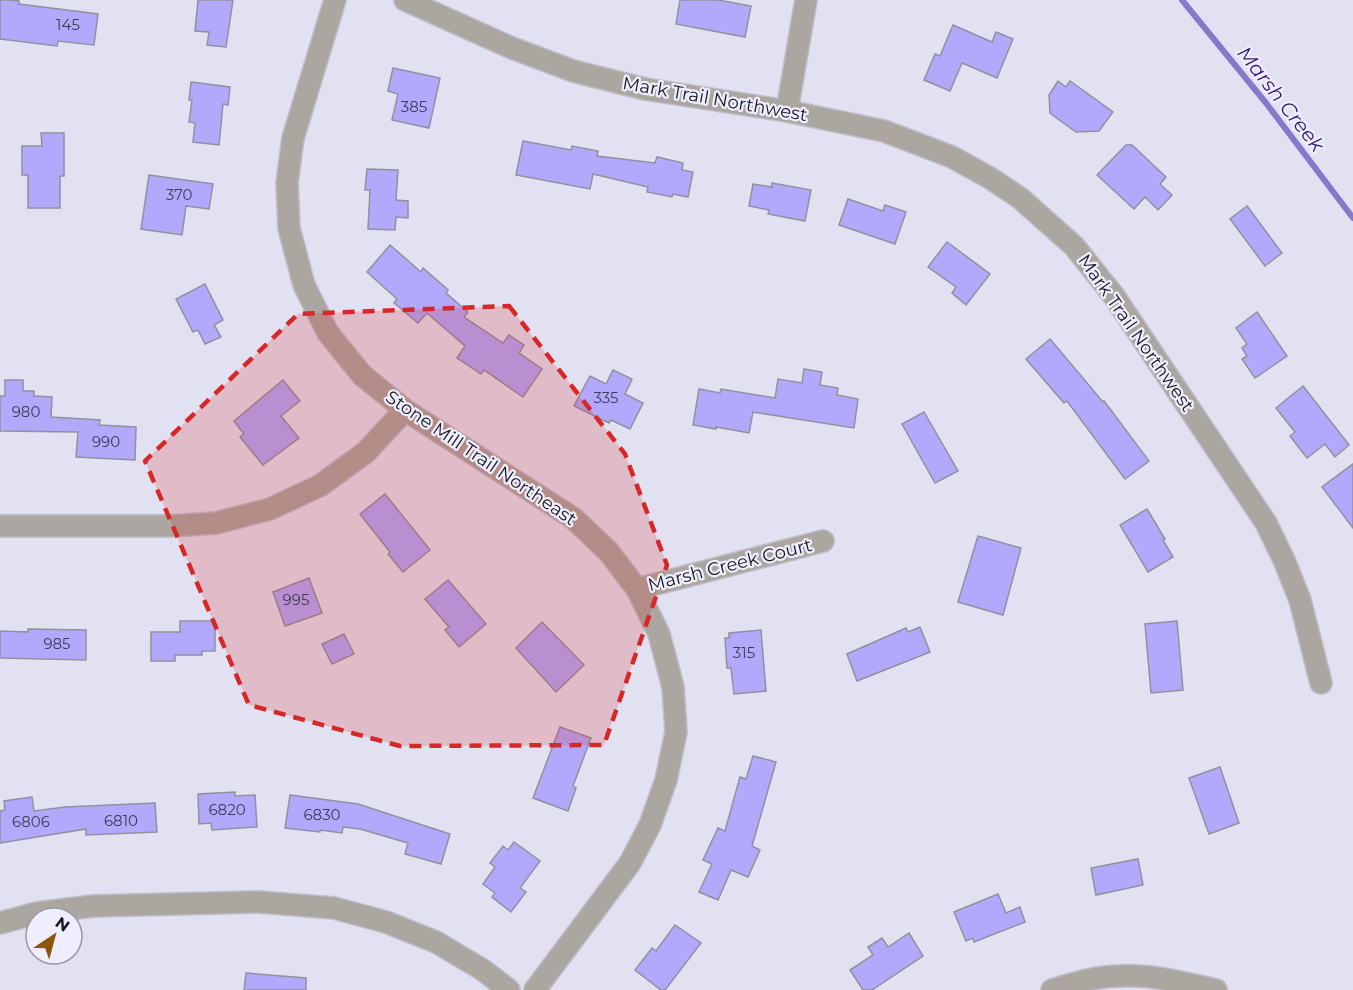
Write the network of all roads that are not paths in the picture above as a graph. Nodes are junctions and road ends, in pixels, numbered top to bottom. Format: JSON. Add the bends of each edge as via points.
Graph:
{"nodes":[{"id":1,"x":335,"y":0,"type":"edge"},
{"id":2,"x":405,"y":0,"type":"edge"},
{"id":3,"x":806,"y":0,"type":"edge"},
{"id":4,"x":787,"y":111,"type":"junction"},
{"id":5,"x":405,"y":410,"type":"junction"},
{"id":6,"x":0,"y":526,"type":"edge"},
{"id":7,"x":823,"y":541,"type":"dead end"},
{"id":8,"x":637,"y":588,"type":"junction"},
{"id":9,"x":1321,"y":683,"type":"dead end"},
{"id":10,"x":0,"y":923,"type":"edge"},
{"id":11,"x":509,"y":990,"type":"edge"},
{"id":12,"x":535,"y":990,"type":"edge"},
{"id":13,"x":1052,"y":990,"type":"edge"},
{"id":14,"x":1216,"y":990,"type":"edge"}],
"edges":[{"from":1,"to":5,"type":"street","name":"Stone Mill Trail Northeast","via":[[293,138],[287,183],[289,228],[303,285],[328,333],[362,375]]},
{"from":2,"to":4,"type":"street","name":"Mark Trail Northwest","via":[[573,71],[645,89]]},
{"from":3,"to":4,"type":"street"},
{"from":4,"to":9,"type":"street","name":"Mark Trail Northwest","via":[[884,131],[952,157],[1020,198],[1074,246],[1114,296],[1266,523],[1300,600]]},
{"from":5,"to":6,"type":"street","via":[[366,452],[321,485],[270,509],[216,523],[170,526]]},
{"from":5,"to":8,"type":"street","name":"Stone Mill Trail Northeast","via":[[573,518],[608,550]]},
{"from":7,"to":8,"type":"street","name":"Marsh Creek Court"},
{"from":8,"to":12,"type":"street","name":"Stone Mill Trail Northeast","via":[[659,634],[673,687],[676,732],[666,780],[650,825],[630,863]]},
{"from":10,"to":11,"type":"street","via":[[37,913],[93,906],[259,902],[334,908],[386,922],[436,942]]},
{"from":13,"to":14,"type":"street","via":[[1120,975],[1167,979]]}]}
